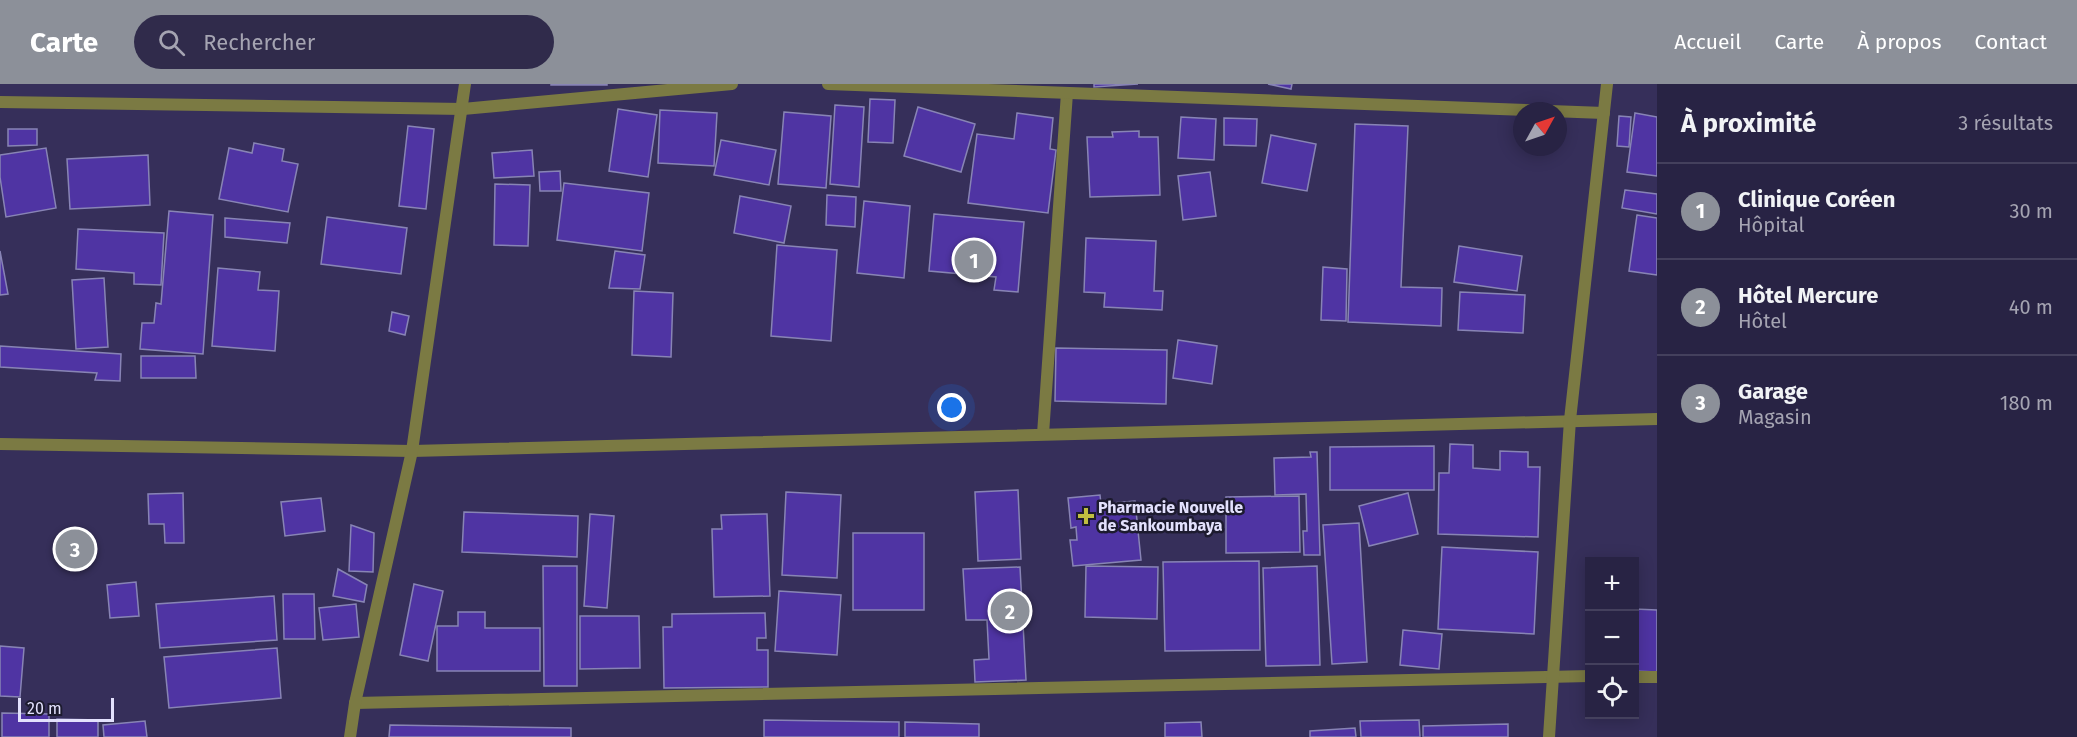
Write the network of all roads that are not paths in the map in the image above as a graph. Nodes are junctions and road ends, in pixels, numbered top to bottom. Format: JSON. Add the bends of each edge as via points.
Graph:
{"nodes":[{"id":1,"x":465,"y":84,"type":"edge"},
{"id":2,"x":732,"y":84,"type":"edge"},
{"id":3,"x":828,"y":84,"type":"edge"},
{"id":4,"x":1607,"y":84,"type":"edge"},
{"id":5,"x":1068,"y":93,"type":"junction"},
{"id":6,"x":0,"y":102,"type":"edge"},
{"id":7,"x":463,"y":109,"type":"junction"},
{"id":8,"x":1604,"y":113,"type":"junction"},
{"id":9,"x":1657,"y":419,"type":"edge"},
{"id":10,"x":1570,"y":420,"type":"junction"},
{"id":11,"x":1043,"y":434,"type":"junction"},
{"id":12,"x":0,"y":444,"type":"edge"},
{"id":13,"x":412,"y":451,"type":"junction"},
{"id":14,"x":1553,"y":675,"type":"junction"},
{"id":15,"x":1585,"y":676,"type":"edge"},
{"id":16,"x":1639,"y":677,"type":"edge"},
{"id":17,"x":1657,"y":677,"type":"edge"},
{"id":18,"x":355,"y":704,"type":"junction"},
{"id":19,"x":350,"y":737,"type":"edge"},
{"id":20,"x":1549,"y":737,"type":"edge"}],
"edges":[{"from":1,"to":7,"type":"street"},
{"from":2,"to":7,"type":"street"},
{"from":3,"to":5,"type":"street"},
{"from":4,"to":8,"type":"street"},
{"from":5,"to":8,"type":"street"},
{"from":5,"to":11,"type":"street"},
{"from":6,"to":7,"type":"street"},
{"from":7,"to":13,"type":"street"},
{"from":8,"to":10,"type":"street"},
{"from":9,"to":10,"type":"street"},
{"from":10,"to":11,"type":"street"},
{"from":10,"to":14,"type":"street"},
{"from":11,"to":13,"type":"street"},
{"from":12,"to":13,"type":"street"},
{"from":13,"to":18,"type":"street"},
{"from":14,"to":15,"type":"street"},
{"from":14,"to":18,"type":"street"},
{"from":14,"to":20,"type":"street"},
{"from":16,"to":17,"type":"street"},
{"from":18,"to":19,"type":"street"}]}
